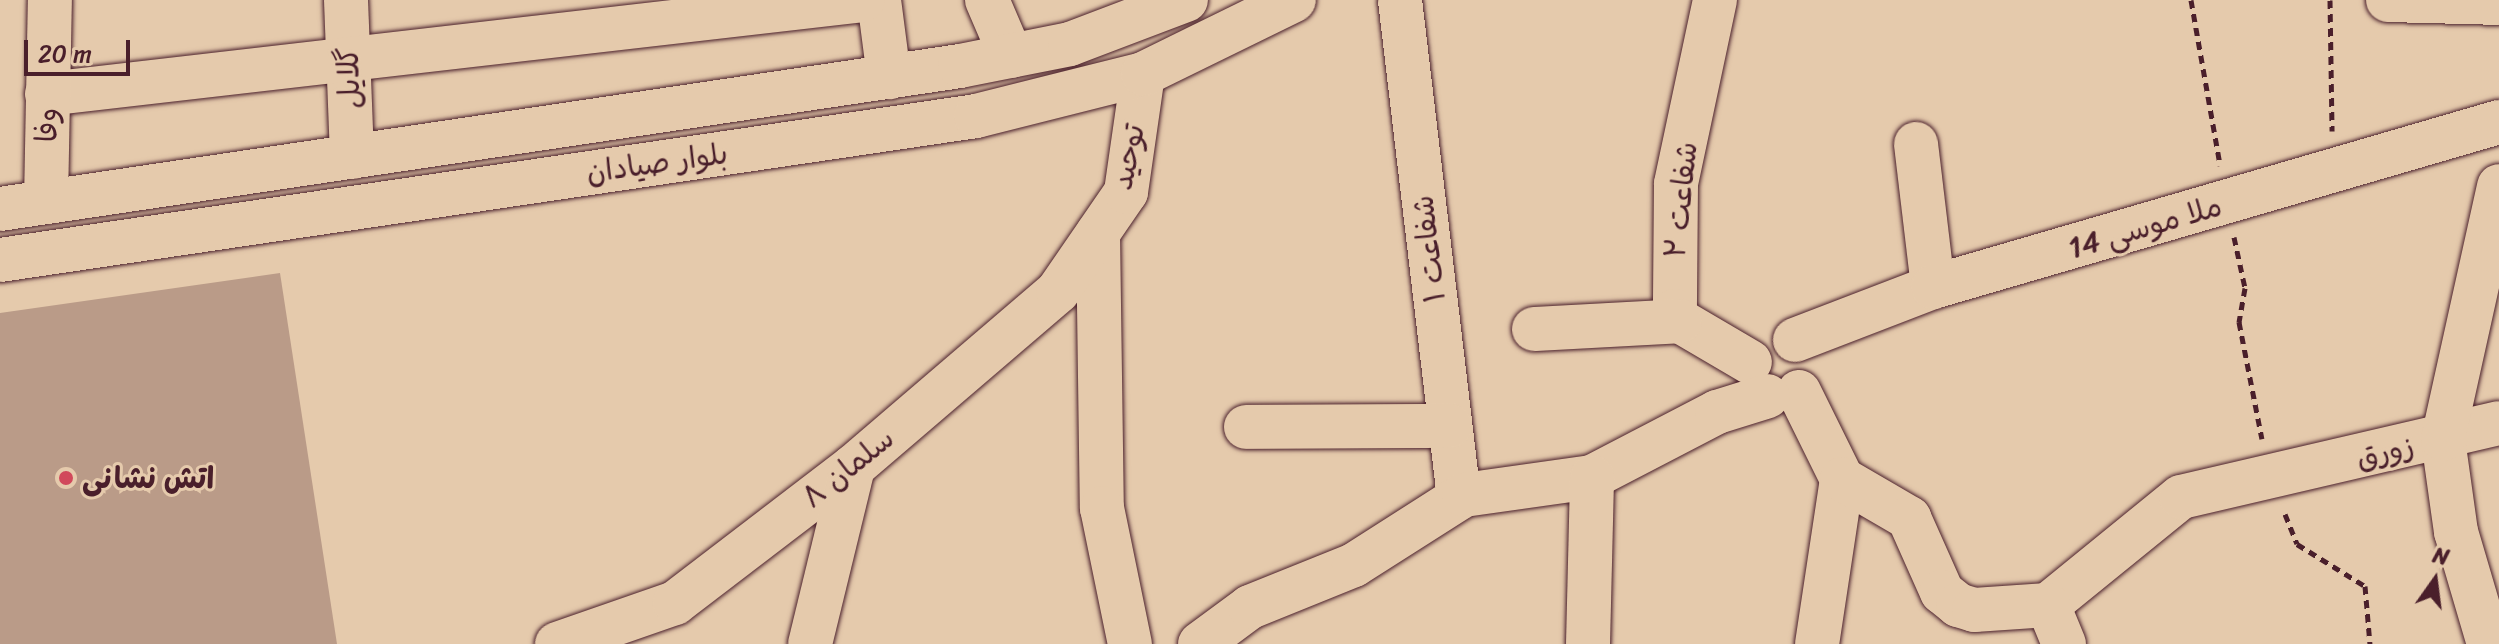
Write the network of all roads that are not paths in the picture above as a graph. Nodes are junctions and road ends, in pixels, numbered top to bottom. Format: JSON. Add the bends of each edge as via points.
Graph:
{"nodes":[{"id":1,"x":50,"y":0,"type":"edge"},
{"id":2,"x":346,"y":0,"type":"edge"},
{"id":3,"x":863,"y":0,"type":"edge"},
{"id":4,"x":879,"y":0,"type":"edge"},
{"id":5,"x":987,"y":0,"type":"edge"},
{"id":6,"x":1186,"y":0,"type":"edge"},
{"id":7,"x":1294,"y":0,"type":"edge"},
{"id":8,"x":1400,"y":0,"type":"edge"},
{"id":9,"x":1715,"y":0,"type":"edge"},
{"id":10,"x":2388,"y":0,"type":"edge"},
{"id":11,"x":2499,"y":3,"type":"edge"},
{"id":12,"x":1011,"y":56,"type":"junction"},
{"id":13,"x":349,"y":59,"type":"junction"},
{"id":14,"x":1143,"y":74,"type":"junction"},
{"id":15,"x":889,"y":77,"type":"junction"},
{"id":16,"x":47,"y":94,"type":"junction"},
{"id":17,"x":2499,"y":122,"type":"edge"},
{"id":18,"x":1916,"y":144,"type":"dead end"},
{"id":19,"x":352,"y":157,"type":"junction"},
{"id":20,"x":2499,"y":186,"type":"edge"},
{"id":21,"x":46,"y":202,"type":"junction"},
{"id":22,"x":0,"y":209,"type":"edge"},
{"id":23,"x":1098,"y":233,"type":"junction"},
{"id":24,"x":1,"y":249,"type":"edge"},
{"id":25,"x":1933,"y":287,"type":"junction"},
{"id":26,"x":1680,"y":321,"type":"junction"},
{"id":27,"x":1534,"y":329,"type":"dead end"},
{"id":28,"x":1773,"y":384,"type":"junction"},
{"id":29,"x":2499,"y":423,"type":"edge"},
{"id":30,"x":1450,"y":426,"type":"junction"},
{"id":31,"x":1246,"y":427,"type":"dead end"},
{"id":32,"x":2443,"y":439,"type":"junction"},
{"id":33,"x":853,"y":467,"type":"junction"},
{"id":34,"x":1592,"y":477,"type":"junction"},
{"id":35,"x":1842,"y":479,"type":"junction"},
{"id":36,"x":1459,"y":498,"type":"junction"},
{"id":37,"x":2056,"y":625,"type":"edge"},
{"id":38,"x":557,"y":644,"type":"edge"},
{"id":39,"x":810,"y":644,"type":"edge"},
{"id":40,"x":1130,"y":644,"type":"edge"},
{"id":41,"x":1200,"y":644,"type":"edge"},
{"id":42,"x":1588,"y":644,"type":"edge"},
{"id":43,"x":1817,"y":644,"type":"edge"},
{"id":44,"x":2489,"y":644,"type":"edge"}],
"edges":[{"from":1,"to":16,"type":"street","name":"وفا"},
{"from":2,"to":13,"type":"street","name":"گلایل"},
{"from":3,"to":13,"type":"street"},
{"from":4,"to":15,"type":"street"},
{"from":5,"to":12,"type":"street"},
{"from":6,"to":12,"type":"street","name":"بلوار صیادان","via":[[1127,27]]},
{"from":7,"to":14,"type":"street","name":"بلوار صیادان"},
{"from":8,"to":30,"type":"street","name":"شفاعت ۱"},
{"from":9,"to":26,"type":"street","name":"شفاعت ۲","via":[[1676,184],[1673,292]]},
{"from":10,"to":11,"type":"street"},
{"from":12,"to":15,"type":"street","name":"بلوار صیادان"},
{"from":13,"to":16,"type":"street"},
{"from":13,"to":19,"type":"street","name":"گلایل"},
{"from":14,"to":23,"type":"street","name":"توحید","via":[[1126,192]]},
{"from":14,"to":24,"type":"street","name":"بلوار صیادان","via":[[976,116]]},
{"from":15,"to":19,"type":"street","name":"بلوار صیادان"},
{"from":16,"to":21,"type":"street","name":"وفا"},
{"from":17,"to":25,"type":"street","name":"ملا موسی 14"},
{"from":18,"to":25,"type":"street"},
{"from":19,"to":21,"type":"street","name":"بلوار صیادان"},
{"from":20,"to":32,"type":"street"},
{"from":21,"to":22,"type":"street","name":"بلوار صیادان"},
{"from":23,"to":33,"type":"street","name":"سلمان ۸","via":[[1058,291]]},
{"from":23,"to":40,"type":"street","via":[[1102,508]]},
{"from":25,"to":28,"type":"street","name":"ملا موسی 14","via":[[1795,340],[1811,360],[1811,374]]},
{"from":26,"to":27,"type":"street"},
{"from":26,"to":28,"type":"street"},
{"from":28,"to":34,"type":"street"},
{"from":28,"to":35,"type":"street"},
{"from":29,"to":32,"type":"street","name":"زورق"},
{"from":30,"to":31,"type":"street"},
{"from":30,"to":36,"type":"street","name":"شفاعت ۱"},
{"from":32,"to":37,"type":"street","name":"زورق","via":[[2181,497]]},
{"from":32,"to":44,"type":"street","via":[[2456,532]]},
{"from":33,"to":38,"type":"street","name":"سلمان ۸","via":[[675,603]]},
{"from":33,"to":39,"type":"street"},
{"from":34,"to":36,"type":"street"},
{"from":34,"to":42,"type":"street"},
{"from":35,"to":37,"type":"street","via":[[1909,518],[1942,592],[1958,605]]},
{"from":35,"to":43,"type":"street"},
{"from":36,"to":41,"type":"street","via":[[1354,565],[1250,607]]}]}
